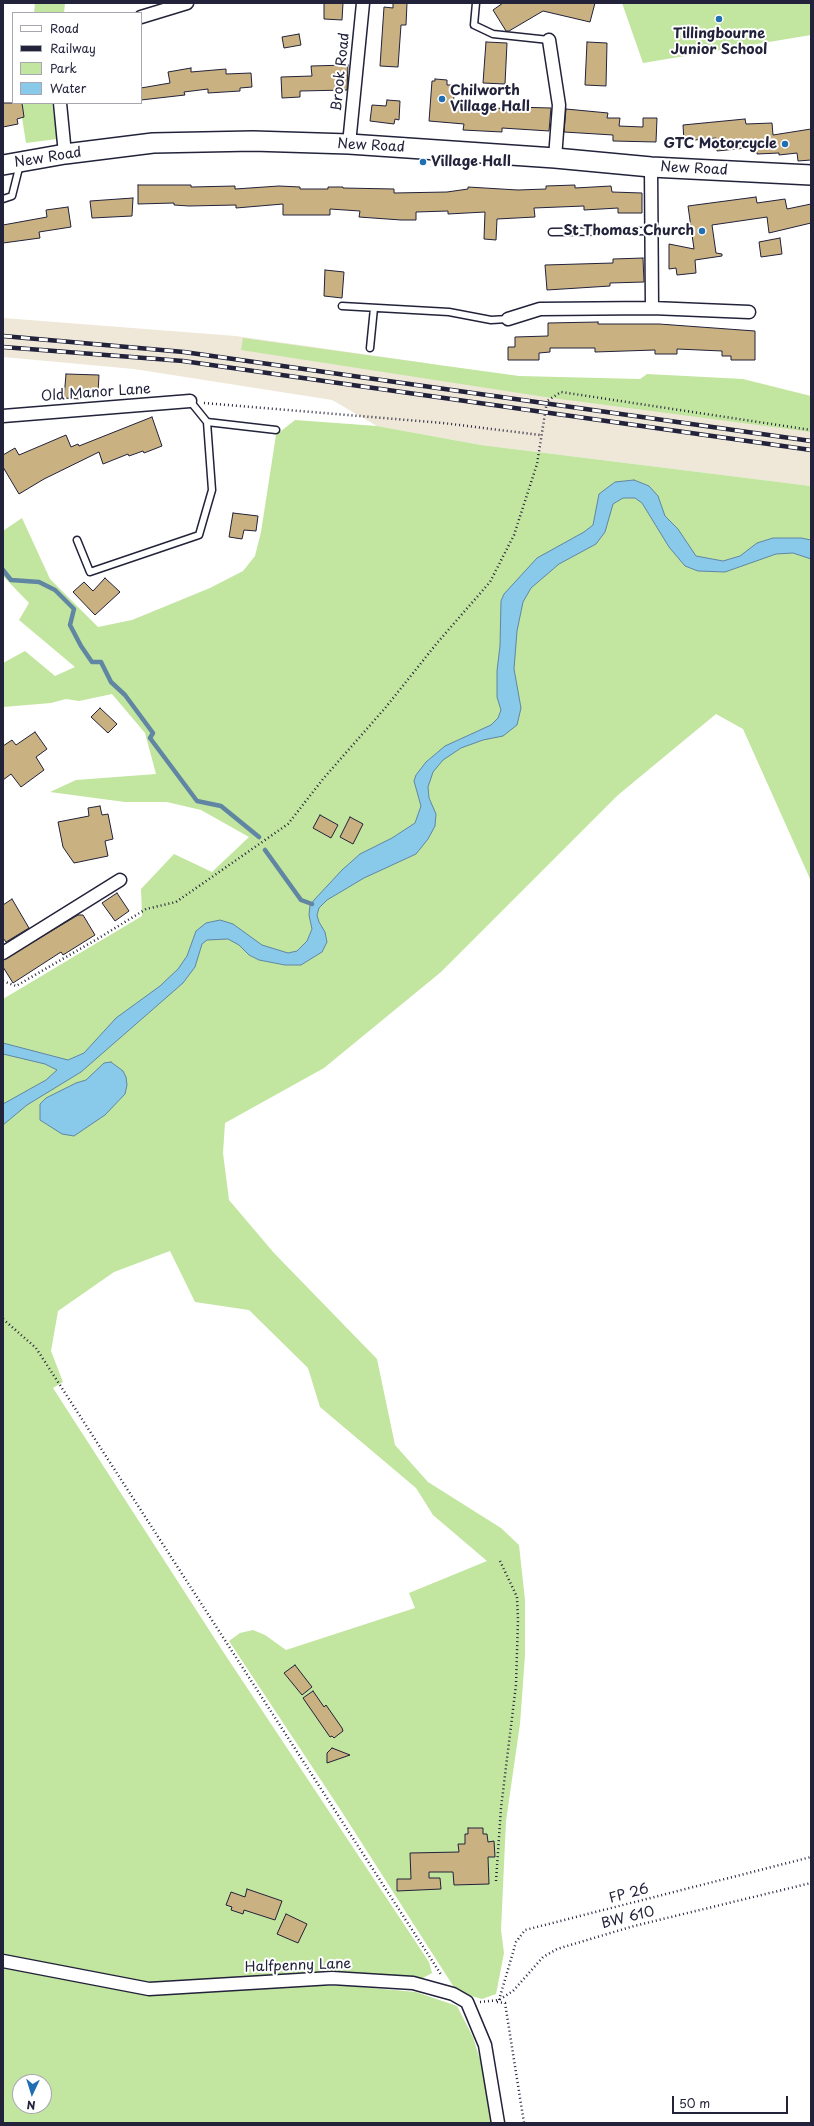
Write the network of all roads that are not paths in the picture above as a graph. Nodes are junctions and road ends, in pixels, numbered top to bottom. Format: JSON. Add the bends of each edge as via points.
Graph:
{"nodes":[{"id":1,"x":187,"y":3,"type":"edge"},
{"id":2,"x":363,"y":3,"type":"edge"},
{"id":3,"x":476,"y":3,"type":"edge"},
{"id":4,"x":142,"y":17,"type":"edge"},
{"id":5,"x":549,"y":40,"type":"joint"},
{"id":6,"x":60,"y":104,"type":"edge"},
{"id":7,"x":349,"y":144,"type":"junction"},
{"id":8,"x":65,"y":154,"type":"junction"},
{"id":9,"x":555,"y":158,"type":"junction"},
{"id":10,"x":12,"y":163,"type":"edge"},
{"id":11,"x":651,"y":167,"type":"junction"},
{"id":12,"x":811,"y":175,"type":"edge"},
{"id":13,"x":3,"y":198,"type":"edge"},
{"id":14,"x":652,"y":231,"type":"junction"},
{"id":15,"x":552,"y":232,"type":"dead end"},
{"id":16,"x":342,"y":306,"type":"dead end"},
{"id":17,"x":374,"y":308,"type":"junction"},
{"id":18,"x":652,"y":308,"type":"junction"},
{"id":19,"x":749,"y":312,"type":"dead end"},
{"id":20,"x":508,"y":319,"type":"joint"},
{"id":21,"x":370,"y":348,"type":"dead end"},
{"id":22,"x":190,"y":401,"type":"joint"},
{"id":23,"x":3,"y":416,"type":"edge"},
{"id":24,"x":206,"y":422,"type":"junction"},
{"id":25,"x":276,"y":430,"type":"dead end"},
{"id":26,"x":77,"y":540,"type":"dead end"},
{"id":27,"x":120,"y":880,"type":"dead end"},
{"id":28,"x":3,"y":953,"type":"edge"},
{"id":29,"x":3,"y":1961,"type":"edge"},
{"id":30,"x":498,"y":2123,"type":"edge"}],
"edges":[{"from":1,"to":4,"type":"street"},
{"from":2,"to":7,"type":"street","name":"Brook Road"},
{"from":3,"to":5,"type":"lane","via":[[474,24],[493,34]]},
{"from":5,"to":9,"type":"street","via":[[559,104]]},
{"from":6,"to":8,"type":"street"},
{"from":7,"to":8,"type":"main road","name":"New Road","via":[[253,141],[153,143]]},
{"from":7,"to":9,"type":"main road","name":"New Road"},
{"from":8,"to":10,"type":"main road","name":"New Road"},
{"from":9,"to":11,"type":"main road","name":"New Road"},
{"from":10,"to":13,"type":"lane","via":[[12,196]]},
{"from":11,"to":12,"type":"main road","name":"New Road"},
{"from":11,"to":14,"type":"street"},
{"from":14,"to":15,"type":"lane"},
{"from":14,"to":18,"type":"street"},
{"from":16,"to":17,"type":"lane"},
{"from":17,"to":20,"type":"lane","via":[[449,312],[491,320]]},
{"from":17,"to":21,"type":"lane"},
{"from":18,"to":19,"type":"street"},
{"from":18,"to":20,"type":"street","via":[[540,309]]},
{"from":22,"to":23,"type":"street","name":"Old Manor Lane"},
{"from":22,"to":24,"type":"lane"},
{"from":24,"to":25,"type":"lane"},
{"from":24,"to":26,"type":"lane","via":[[212,490],[199,535],[90,572]]},
{"from":27,"to":28,"type":"street"},
{"from":29,"to":30,"type":"street","name":"Halfpenny Lane","via":[[148,1989],[332,1978],[413,1983],[453,1994],[467,2002],[485,2045]]}]}
